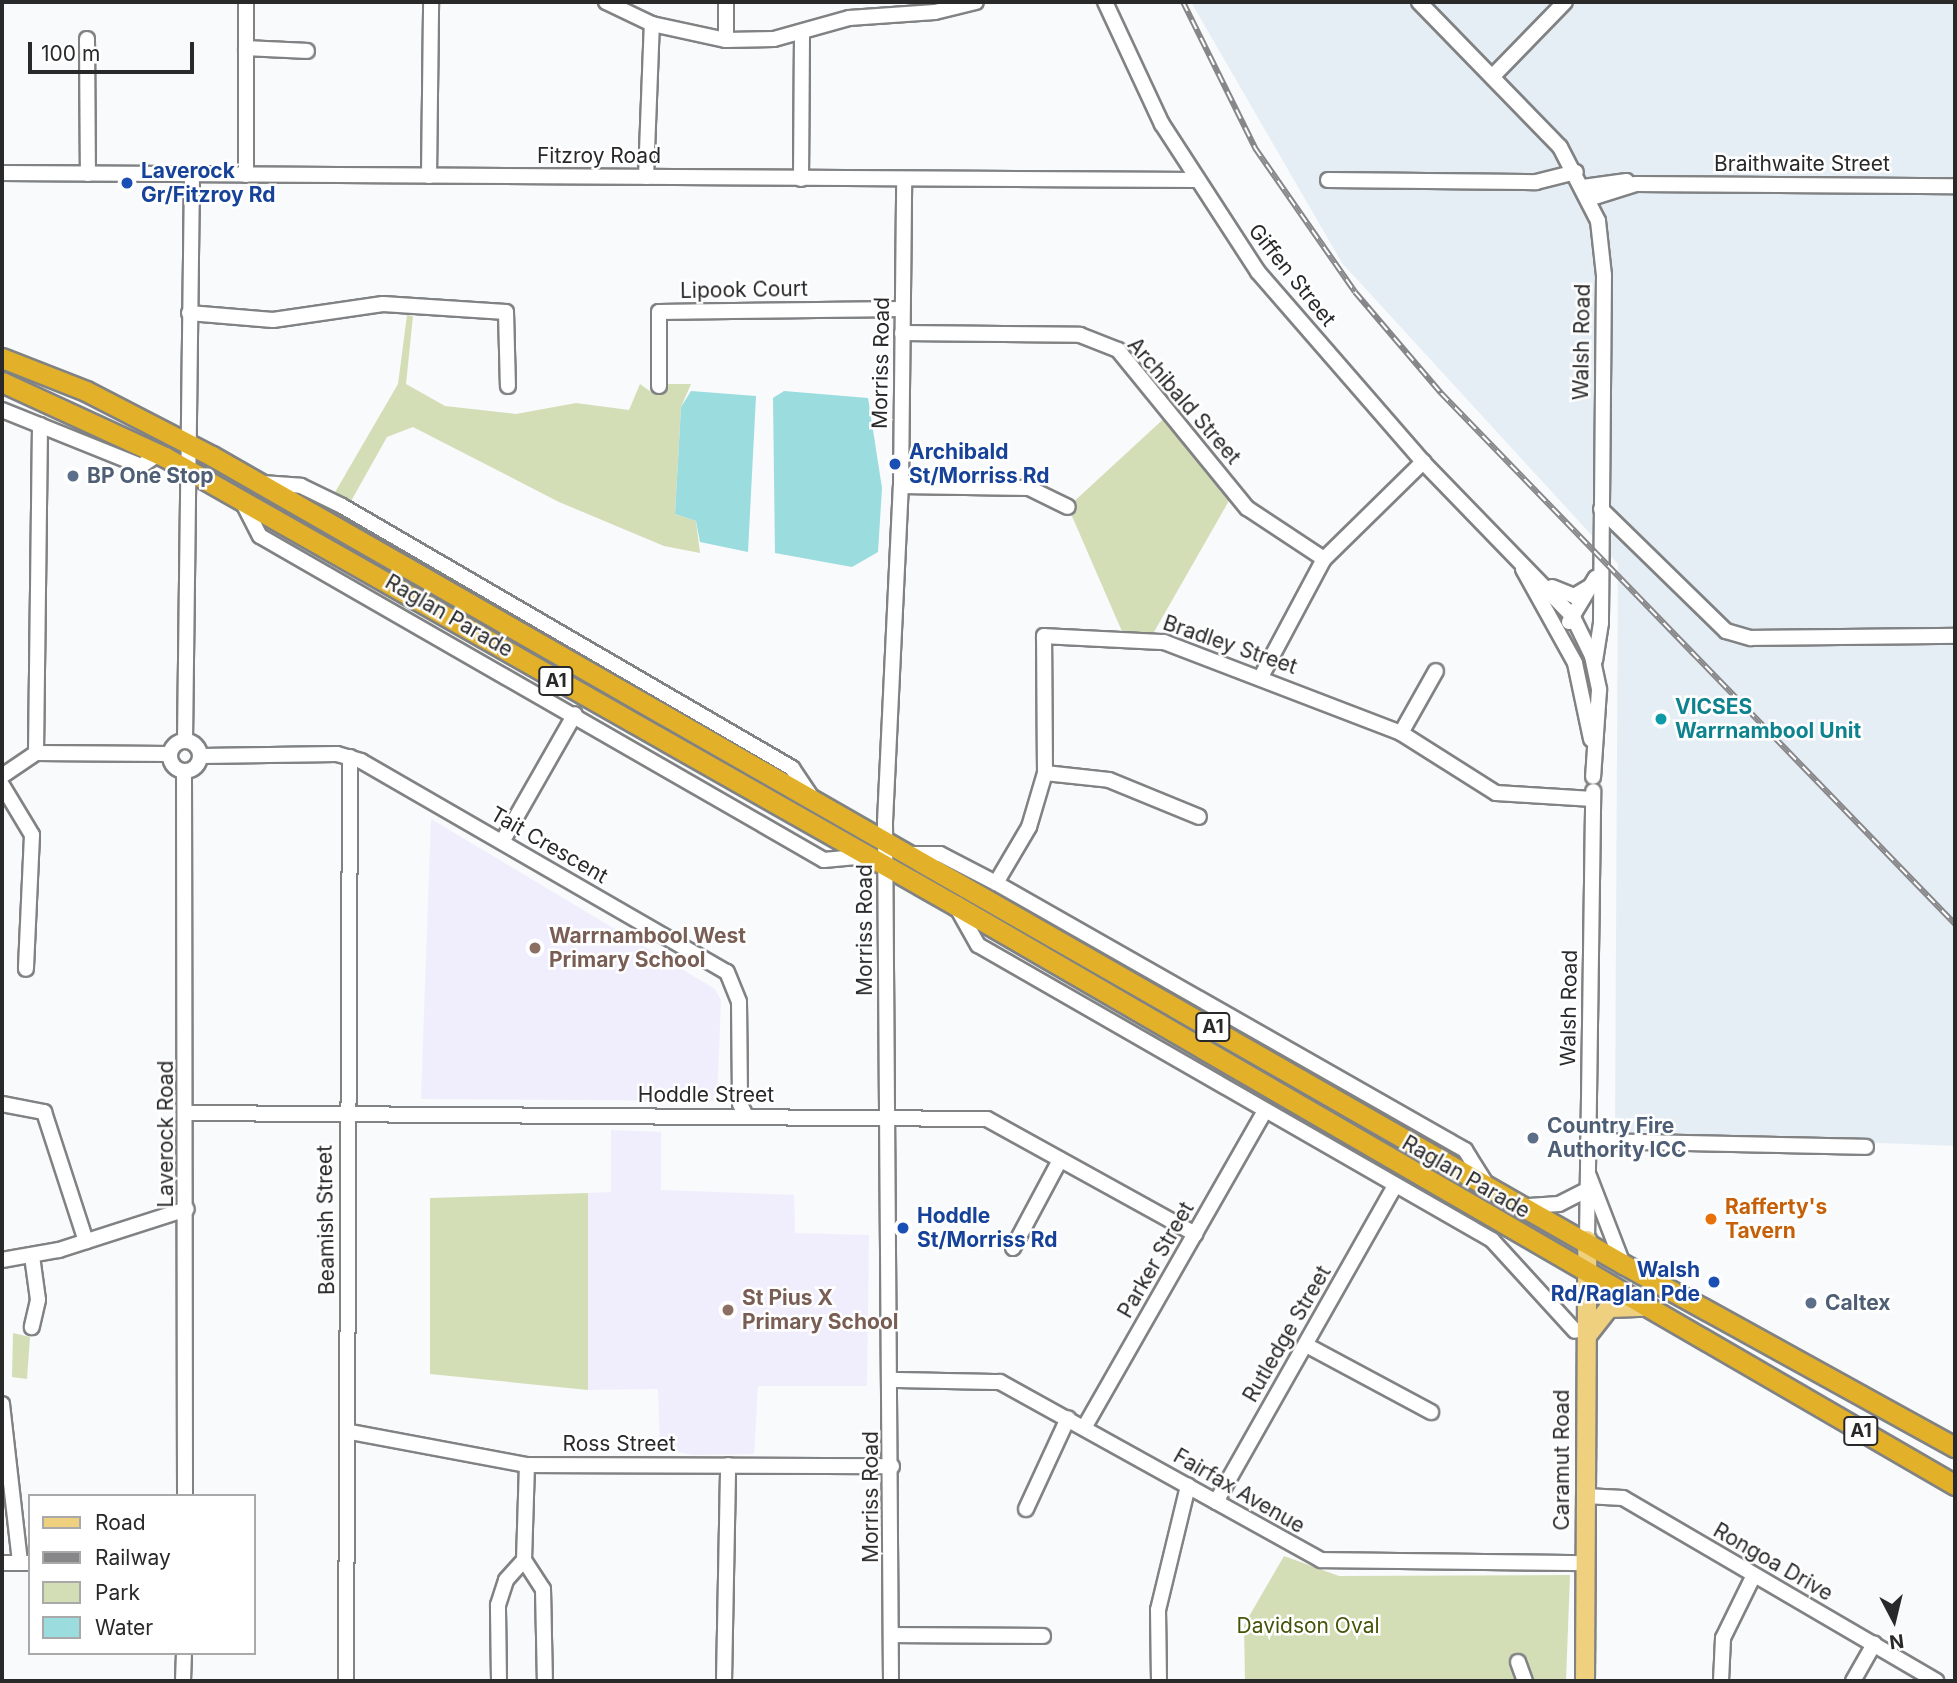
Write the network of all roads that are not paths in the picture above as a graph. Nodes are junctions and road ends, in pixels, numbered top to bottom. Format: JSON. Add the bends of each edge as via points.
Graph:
{"nodes":[{"id":1,"x":246,"y":2,"type":"edge"},
{"id":2,"x":431,"y":2,"type":"edge"},
{"id":3,"x":607,"y":2,"type":"edge"},
{"id":4,"x":726,"y":2,"type":"edge"},
{"id":5,"x":976,"y":2,"type":"edge"},
{"id":6,"x":1105,"y":2,"type":"edge"},
{"id":7,"x":1419,"y":2,"type":"edge"},
{"id":8,"x":1565,"y":2,"type":"edge"},
{"id":9,"x":652,"y":24,"type":"junction"},
{"id":10,"x":802,"y":33,"type":"junction"},
{"id":11,"x":87,"y":39,"type":"dead end"},
{"id":12,"x":726,"y":40,"type":"junction"},
{"id":13,"x":246,"y":48,"type":"junction"},
{"id":14,"x":307,"y":51,"type":"dead end"},
{"id":15,"x":1493,"y":76,"type":"junction"},
{"id":16,"x":2,"y":173,"type":"edge"},
{"id":17,"x":88,"y":174,"type":"junction"},
{"id":18,"x":192,"y":174,"type":"junction"},
{"id":19,"x":246,"y":175,"type":"junction"},
{"id":20,"x":429,"y":176,"type":"junction"},
{"id":21,"x":646,"y":177,"type":"junction"},
{"id":22,"x":801,"y":178,"type":"junction"},
{"id":23,"x":904,"y":179,"type":"junction"},
{"id":24,"x":1197,"y":180,"type":"junction"},
{"id":25,"x":1328,"y":180,"type":"dead end"},
{"id":26,"x":1581,"y":185,"type":"junction"},
{"id":27,"x":1955,"y":186,"type":"edge"},
{"id":28,"x":902,"y":309,"type":"junction"},
{"id":29,"x":189,"y":313,"type":"junction"},
{"id":30,"x":902,"y":333,"type":"junction"},
{"id":31,"x":2,"y":358,"type":"edge"},
{"id":32,"x":2,"y":382,"type":"edge"},
{"id":33,"x":508,"y":386,"type":"dead end"},
{"id":34,"x":659,"y":386,"type":"dead end"},
{"id":35,"x":2,"y":410,"type":"edge"},
{"id":36,"x":40,"y":425,"type":"junction"},
{"id":37,"x":187,"y":442,"type":"junction"},
{"id":38,"x":158,"y":454,"type":"junction"},
{"id":39,"x":1423,"y":462,"type":"junction"},
{"id":40,"x":189,"y":472,"type":"junction"},
{"id":41,"x":901,"y":486,"type":"junction"},
{"id":42,"x":244,"y":505,"type":"junction"},
{"id":43,"x":1068,"y":507,"type":"dead end"},
{"id":44,"x":1601,"y":509,"type":"junction"},
{"id":45,"x":1498,"y":537,"type":"junction"},
{"id":46,"x":1324,"y":559,"type":"junction"},
{"id":47,"x":1596,"y":577,"type":"junction"},
{"id":48,"x":1545,"y":582,"type":"junction"},
{"id":49,"x":1599,"y":597,"type":"junction"},
{"id":50,"x":1575,"y":620,"type":"junction"},
{"id":51,"x":1561,"y":631,"type":"junction"},
{"id":52,"x":1955,"y":636,"type":"edge"},
{"id":53,"x":1595,"y":667,"type":"junction"},
{"id":54,"x":1436,"y":671,"type":"dead end"},
{"id":55,"x":1262,"y":675,"type":"junction"},
{"id":56,"x":575,"y":714,"type":"junction"},
{"id":57,"x":1401,"y":733,"type":"junction"},
{"id":58,"x":185,"y":741,"type":"junction"},
{"id":59,"x":36,"y":753,"type":"junction"},
{"id":60,"x":170,"y":754,"type":"junction"},
{"id":61,"x":201,"y":756,"type":"junction"},
{"id":62,"x":350,"y":757,"type":"junction"},
{"id":63,"x":184,"y":772,"type":"junction"},
{"id":64,"x":1045,"y":773,"type":"junction"},
{"id":65,"x":2,"y":776,"type":"edge"},
{"id":66,"x":1593,"y":777,"type":"junction"},
{"id":67,"x":2,"y":785,"type":"edge"},
{"id":68,"x":1593,"y":799,"type":"junction"},
{"id":69,"x":1199,"y":817,"type":"dead end"},
{"id":70,"x":502,"y":842,"type":"junction"},
{"id":71,"x":886,"y":842,"type":"junction"},
{"id":72,"x":907,"y":854,"type":"junction"},
{"id":73,"x":867,"y":856,"type":"junction"},
{"id":74,"x":886,"y":869,"type":"junction"},
{"id":75,"x":996,"y":883,"type":"junction"},
{"id":76,"x":955,"y":905,"type":"junction"},
{"id":77,"x":26,"y":969,"type":"dead end"},
{"id":78,"x":2,"y":1104,"type":"edge"},
{"id":79,"x":188,"y":1113,"type":"junction"},
{"id":80,"x":1264,"y":1113,"type":"junction"},
{"id":81,"x":345,"y":1114,"type":"junction"},
{"id":82,"x":746,"y":1116,"type":"junction"},
{"id":83,"x":890,"y":1118,"type":"junction"},
{"id":84,"x":1588,"y":1141,"type":"junction"},
{"id":85,"x":1866,"y":1147,"type":"dead end"},
{"id":86,"x":1060,"y":1160,"type":"junction"},
{"id":87,"x":1587,"y":1172,"type":"junction"},
{"id":88,"x":1484,"y":1180,"type":"junction"},
{"id":89,"x":1394,"y":1187,"type":"junction"},
{"id":90,"x":1587,"y":1190,"type":"junction"},
{"id":91,"x":1524,"y":1203,"type":"junction"},
{"id":92,"x":187,"y":1209,"type":"junction"},
{"id":93,"x":1195,"y":1234,"type":"junction"},
{"id":94,"x":1502,"y":1235,"type":"junction"},
{"id":95,"x":1587,"y":1240,"type":"junction"},
{"id":96,"x":86,"y":1241,"type":"junction"},
{"id":97,"x":1013,"y":1248,"type":"dead end"},
{"id":98,"x":32,"y":1256,"type":"junction"},
{"id":99,"x":2,"y":1260,"type":"edge"},
{"id":100,"x":1623,"y":1264,"type":"junction"},
{"id":101,"x":1586,"y":1273,"type":"junction"},
{"id":102,"x":1645,"y":1307,"type":"junction"},
{"id":103,"x":32,"y":1327,"type":"dead end"},
{"id":104,"x":1580,"y":1335,"type":"junction"},
{"id":105,"x":1306,"y":1345,"type":"junction"},
{"id":106,"x":892,"y":1380,"type":"junction"},
{"id":107,"x":2,"y":1405,"type":"edge"},
{"id":108,"x":1431,"y":1412,"type":"dead end"},
{"id":109,"x":1068,"y":1418,"type":"junction"},
{"id":110,"x":1084,"y":1428,"type":"junction"},
{"id":111,"x":349,"y":1433,"type":"junction"},
{"id":112,"x":1955,"y":1447,"type":"edge"},
{"id":113,"x":527,"y":1465,"type":"junction"},
{"id":114,"x":728,"y":1465,"type":"junction"},
{"id":115,"x":892,"y":1465,"type":"junction"},
{"id":116,"x":1955,"y":1485,"type":"edge"},
{"id":117,"x":1188,"y":1486,"type":"junction"},
{"id":118,"x":185,"y":1494,"type":"edge"},
{"id":119,"x":1585,"y":1496,"type":"junction"},
{"id":120,"x":1216,"y":1502,"type":"junction"},
{"id":121,"x":1026,"y":1508,"type":"dead end"},
{"id":122,"x":524,"y":1560,"type":"junction"},
{"id":123,"x":2,"y":1563,"type":"edge"},
{"id":124,"x":25,"y":1563,"type":"edge"},
{"id":125,"x":1584,"y":1563,"type":"junction"},
{"id":126,"x":1754,"y":1575,"type":"junction"},
{"id":127,"x":892,"y":1635,"type":"junction"},
{"id":128,"x":1043,"y":1636,"type":"dead end"},
{"id":129,"x":1874,"y":1644,"type":"junction"},
{"id":130,"x":184,"y":1655,"type":"edge"},
{"id":131,"x":1518,"y":1662,"type":"dead end"},
{"id":132,"x":183,"y":1681,"type":"edge"},
{"id":133,"x":346,"y":1681,"type":"edge"},
{"id":134,"x":499,"y":1681,"type":"edge"},
{"id":135,"x":545,"y":1681,"type":"edge"},
{"id":136,"x":724,"y":1681,"type":"edge"},
{"id":137,"x":891,"y":1681,"type":"edge"},
{"id":138,"x":1159,"y":1681,"type":"edge"},
{"id":139,"x":1525,"y":1681,"type":"edge"},
{"id":140,"x":1585,"y":1681,"type":"edge"},
{"id":141,"x":1721,"y":1681,"type":"edge"},
{"id":142,"x":1853,"y":1681,"type":"edge"},
{"id":143,"x":1936,"y":1681,"type":"edge"}],
"edges":[{"from":1,"to":13,"type":"street"},
{"from":2,"to":20,"type":"street"},
{"from":3,"to":9,"type":"street"},
{"from":4,"to":12,"type":"street"},
{"from":5,"to":10,"type":"street","via":[[924,14],[849,18]]},
{"from":6,"to":24,"type":"street","name":"Giffen Street"},
{"from":7,"to":15,"type":"street","name":"Walsh Road"},
{"from":8,"to":15,"type":"street"},
{"from":9,"to":12,"type":"street"},
{"from":9,"to":21,"type":"street"},
{"from":10,"to":12,"type":"street"},
{"from":10,"to":22,"type":"street"},
{"from":11,"to":17,"type":"street"},
{"from":13,"to":14,"type":"street"},
{"from":13,"to":19,"type":"street"},
{"from":15,"to":26,"type":"street","name":"Walsh Road","via":[[1552,137]]},
{"from":16,"to":17,"type":"street","name":"Fitzroy Road"},
{"from":17,"to":18,"type":"street","name":"Fitzroy Road"},
{"from":18,"to":19,"type":"street","name":"Fitzroy Road"},
{"from":18,"to":29,"type":"street"},
{"from":19,"to":20,"type":"street","name":"Fitzroy Road"},
{"from":20,"to":21,"type":"street","name":"Fitzroy Road"},
{"from":21,"to":22,"type":"street","name":"Fitzroy Road"},
{"from":22,"to":23,"type":"street","name":"Fitzroy Road"},
{"from":23,"to":24,"type":"street","name":"Fitzroy Road"},
{"from":23,"to":28,"type":"street","name":"Morriss Road"},
{"from":24,"to":39,"type":"street","name":"Giffen Street","via":[[1258,272]]},
{"from":25,"to":26,"type":"street","name":"Braithwaite Street"},
{"from":26,"to":27,"type":"street","name":"Braithwaite Street","via":[[1609,179],[1649,184]]},
{"from":26,"to":44,"type":"street","name":"Walsh Road","via":[[1598,220],[1604,275]]},
{"from":28,"to":30,"type":"street","name":"Morriss Road"},
{"from":28,"to":34,"type":"street","name":"Lipook Court","via":[[659,312]]},
{"from":29,"to":33,"type":"street","via":[[273,320],[383,304],[506,312]]},
{"from":29,"to":37,"type":"street"},
{"from":30,"to":41,"type":"street","name":"Morriss Road"},
{"from":30,"to":46,"type":"street","name":"Archibald Street","via":[[1080,335],[1118,350],[1247,509]]},
{"from":31,"to":37,"type":"highway","name":"Raglan Parade","number":"A1","via":[[86,391]]},
{"from":32,"to":38,"type":"highway","name":"Raglan Parade","number":"A1"},
{"from":35,"to":36,"type":"street"},
{"from":36,"to":38,"type":"street","via":[[141,466]]},
{"from":36,"to":59,"type":"street"},
{"from":37,"to":40,"type":"street"},
{"from":37,"to":71,"type":"highway","name":"Raglan Parade","number":"A1"},
{"from":38,"to":40,"type":"highway","name":"Raglan Parade","number":"A1"},
{"from":39,"to":45,"type":"street","name":"Giffen Street"},
{"from":39,"to":46,"type":"street"},
{"from":40,"to":42,"type":"highway","name":"Raglan Parade","number":"A1"},
{"from":40,"to":58,"type":"street"},
{"from":41,"to":43,"type":"street","via":[[1029,488]]},
{"from":41,"to":71,"type":"street","name":"Morriss Road"},
{"from":42,"to":56,"type":"street","name":"Raglan Parade","via":[[260,536]]},
{"from":42,"to":73,"type":"highway","name":"Raglan Parade","number":"A1"},
{"from":44,"to":47,"type":"street","name":"Walsh Road"},
{"from":44,"to":52,"type":"street","via":[[1726,631],[1751,638]]},
{"from":45,"to":48,"type":"street","name":"Giffen Street"},
{"from":45,"to":51,"type":"street","name":"Giffen Street"},
{"from":46,"to":55,"type":"street"},
{"from":47,"to":48,"type":"street","via":[[1570,596]]},
{"from":47,"to":49,"type":"street","name":"Walsh Road"},
{"from":47,"to":50,"type":"street","name":"Walsh Road"},
{"from":48,"to":50,"type":"street","name":"Giffen Street"},
{"from":49,"to":50,"type":"street"},
{"from":49,"to":53,"type":"street","name":"Walsh Road"},
{"from":50,"to":51,"type":"street"},
{"from":50,"to":53,"type":"street","name":"Walsh Road"},
{"from":51,"to":66,"type":"street","name":"Walsh Road","via":[[1583,693]]},
{"from":53,"to":66,"type":"street","name":"Walsh Road"},
{"from":54,"to":57,"type":"street"},
{"from":55,"to":57,"type":"street","name":"Bradley Street"},
{"from":55,"to":64,"type":"street","name":"Bradley Street","via":[[1136,636],[1044,636]]},
{"from":56,"to":70,"type":"street"},
{"from":56,"to":73,"type":"street","name":"Raglan Parade","via":[[824,860]]},
{"from":57,"to":68,"type":"street","name":"Bradley Street","via":[[1496,793]]},
{"from":58,"to":60,"type":"street"},
{"from":58,"to":61,"type":"street"},
{"from":59,"to":60,"type":"street"},
{"from":59,"to":65,"type":"street"},
{"from":60,"to":63,"type":"street"},
{"from":61,"to":62,"type":"street","name":"Tait Crescent"},
{"from":61,"to":63,"type":"street"},
{"from":62,"to":70,"type":"street","name":"Tait Crescent"},
{"from":62,"to":81,"type":"street","name":"Beamish Street"},
{"from":63,"to":79,"type":"street","name":"Laverock Road"},
{"from":64,"to":69,"type":"street","via":[[1109,779]]},
{"from":64,"to":75,"type":"street","name":"Bradley Street","via":[[1029,827]]},
{"from":66,"to":68,"type":"street","name":"Walsh Road"},
{"from":67,"to":77,"type":"street","via":[[32,835]]},
{"from":68,"to":84,"type":"street","name":"Walsh Road"},
{"from":70,"to":82,"type":"street","name":"Tait Crescent","via":[[727,972],[738,1002],[740,1104]]},
{"from":71,"to":72,"type":"highway","name":"Raglan Parade","number":"A1"},
{"from":71,"to":74,"type":"street","name":"Morriss Road"},
{"from":72,"to":75,"type":"street","name":"Raglan Parade","via":[[940,854]]},
{"from":72,"to":88,"type":"highway","name":"Raglan Parade","number":"A1"},
{"from":73,"to":74,"type":"highway","name":"Raglan Parade","number":"A1"},
{"from":74,"to":76,"type":"highway","name":"Raglan Parade","number":"A1"},
{"from":74,"to":83,"type":"street","name":"Morriss Road"},
{"from":75,"to":88,"type":"street","name":"Raglan Parade","via":[[1465,1150]]},
{"from":76,"to":80,"type":"street","name":"Raglan Parade","via":[[978,945]]},
{"from":76,"to":94,"type":"highway","name":"Raglan Parade","number":"A1"},
{"from":78,"to":96,"type":"street","via":[[44,1112]]},
{"from":79,"to":81,"type":"street","name":"Hoddle Street"},
{"from":79,"to":92,"type":"street","name":"Laverock Road"},
{"from":80,"to":89,"type":"street","name":"Raglan Parade"},
{"from":80,"to":93,"type":"street","name":"Parker Street"},
{"from":81,"to":82,"type":"street","name":"Hoddle Street"},
{"from":81,"to":111,"type":"street","name":"Beamish Street"},
{"from":82,"to":83,"type":"street","name":"Hoddle Street"},
{"from":83,"to":86,"type":"street","name":"Hoddle Street","via":[[987,1119]]},
{"from":83,"to":106,"type":"street","name":"Morriss Road"},
{"from":84,"to":85,"type":"street"},
{"from":84,"to":87,"type":"street","name":"Walsh Road"},
{"from":86,"to":93,"type":"street","name":"Hoddle Street"},
{"from":86,"to":97,"type":"street"},
{"from":87,"to":90,"type":"street","name":"Walsh Road"},
{"from":87,"to":100,"type":"street"},
{"from":88,"to":91,"type":"highway","name":"Raglan Parade","number":"A1"},
{"from":89,"to":94,"type":"street","name":"Raglan Parade"},
{"from":89,"to":105,"type":"street","name":"Rutledge Street"},
{"from":90,"to":91,"type":"street","via":[[1559,1204]]},
{"from":90,"to":95,"type":"street","name":"Walsh Road"},
{"from":91,"to":94,"type":"highway"},
{"from":91,"to":95,"type":"highway","name":"Raglan Parade","number":"A1"},
{"from":92,"to":96,"type":"street"},
{"from":92,"to":118,"type":"street","name":"Laverock Road"},
{"from":93,"to":110,"type":"street","name":"Parker Street"},
{"from":94,"to":101,"type":"highway","name":"Raglan Parade","number":"A1"},
{"from":94,"to":104,"type":"street","name":"Raglan Parade"},
{"from":95,"to":100,"type":"highway","name":"Raglan Parade","number":"A1"},
{"from":95,"to":101,"type":"main road","name":"Caramut Road"},
{"from":96,"to":98,"type":"street"},
{"from":98,"to":99,"type":"street"},
{"from":98,"to":103,"type":"street","via":[[38,1300]]},
{"from":100,"to":112,"type":"highway","name":"Raglan Parade","number":"A1"},
{"from":101,"to":102,"type":"highway","name":"Raglan Parade","number":"A1"},
{"from":101,"to":104,"type":"main road","name":"Caramut Road"},
{"from":102,"to":104,"type":"main road","via":[[1604,1310]]},
{"from":102,"to":116,"type":"highway","name":"Raglan Parade","number":"A1"},
{"from":104,"to":119,"type":"main road","name":"Caramut Road"},
{"from":105,"to":108,"type":"street"},
{"from":105,"to":120,"type":"street","name":"Rutledge Street"},
{"from":106,"to":109,"type":"street","name":"Fairfax Avenue","via":[[1000,1382]]},
{"from":106,"to":115,"type":"street","name":"Morriss Road"},
{"from":107,"to":124,"type":"street"},
{"from":109,"to":110,"type":"street","name":"Fairfax Avenue"},
{"from":109,"to":121,"type":"street"},
{"from":110,"to":117,"type":"street","name":"Fairfax Avenue"},
{"from":111,"to":113,"type":"street","name":"Ross Street"},
{"from":111,"to":133,"type":"street","name":"Beamish Street"},
{"from":113,"to":114,"type":"street","name":"Ross Street"},
{"from":113,"to":122,"type":"street"},
{"from":114,"to":115,"type":"street","name":"Ross Street"},
{"from":114,"to":136,"type":"street"},
{"from":115,"to":127,"type":"street","name":"Morriss Road"},
{"from":117,"to":120,"type":"street","name":"Fairfax Avenue"},
{"from":117,"to":138,"type":"street","via":[[1158,1609]]},
{"from":119,"to":125,"type":"main road","name":"Caramut Road"},
{"from":119,"to":126,"type":"street","name":"Rongoa Drive","via":[[1622,1498]]},
{"from":120,"to":125,"type":"street","name":"Fairfax Avenue","via":[[1321,1560]]},
{"from":122,"to":134,"type":"street","via":[[506,1580],[498,1605]]},
{"from":122,"to":135,"type":"street","via":[[543,1589]]},
{"from":123,"to":124,"type":"street"},
{"from":125,"to":140,"type":"main road","name":"Caramut Road"},
{"from":126,"to":129,"type":"street","name":"Rongoa Drive"},
{"from":126,"to":141,"type":"street","via":[[1724,1638]]},
{"from":127,"to":128,"type":"street"},
{"from":127,"to":137,"type":"street","name":"Morriss Road"},
{"from":129,"to":142,"type":"street"},
{"from":129,"to":143,"type":"street","name":"Rongoa Drive"},
{"from":130,"to":132,"type":"street"},
{"from":131,"to":139,"type":"street"}]}
